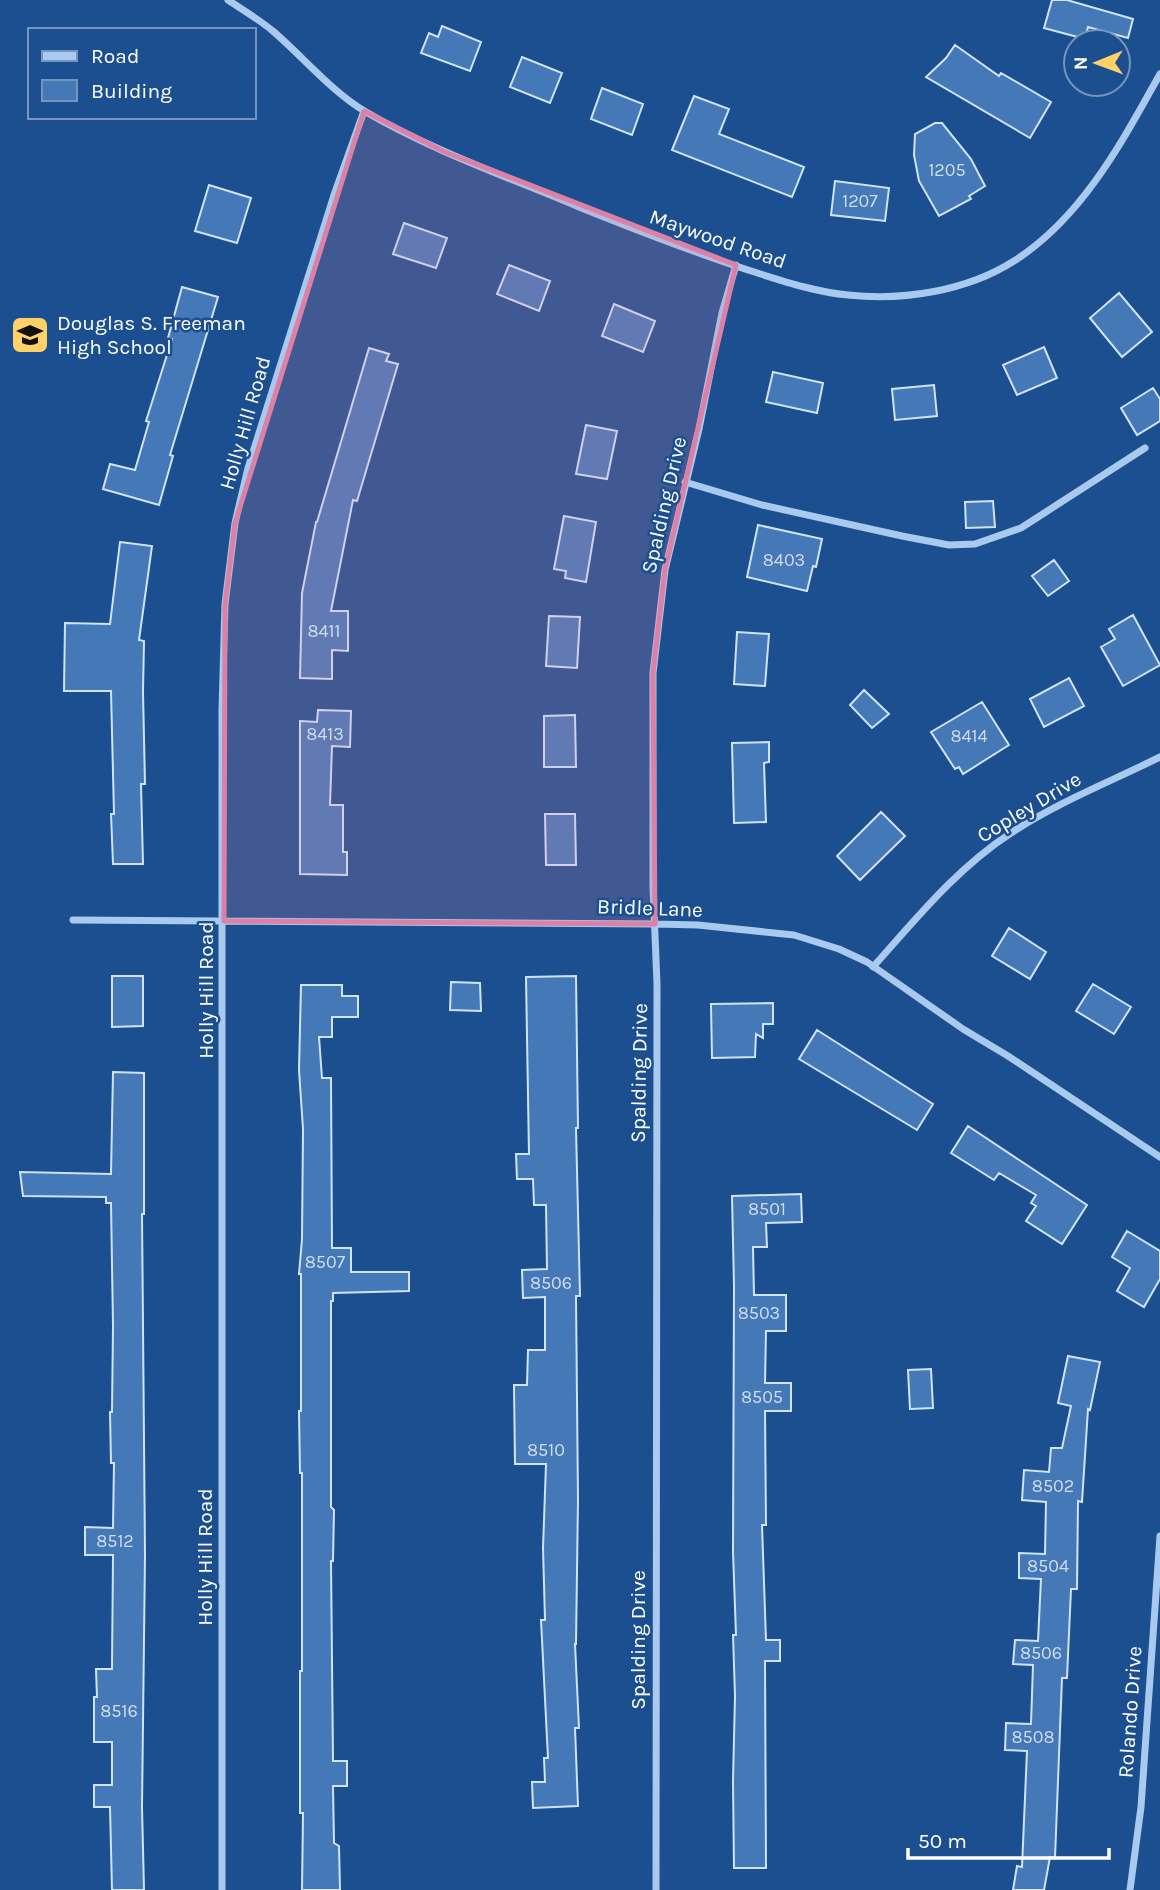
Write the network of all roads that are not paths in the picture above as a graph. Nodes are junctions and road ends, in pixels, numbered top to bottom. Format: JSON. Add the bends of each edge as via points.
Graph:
{"nodes":[{"id":1,"x":228,"y":0,"type":"edge"},
{"id":2,"x":1160,"y":74,"type":"edge"},
{"id":3,"x":364,"y":111,"type":"junction"},
{"id":4,"x":736,"y":265,"type":"junction"},
{"id":5,"x":1145,"y":448,"type":"dead end"},
{"id":6,"x":685,"y":482,"type":"junction"},
{"id":7,"x":1160,"y":757,"type":"edge"},
{"id":8,"x":74,"y":920,"type":"dead end"},
{"id":9,"x":224,"y":921,"type":"junction"},
{"id":10,"x":655,"y":925,"type":"junction"},
{"id":11,"x":873,"y":967,"type":"junction"},
{"id":12,"x":1160,"y":1157,"type":"edge"},
{"id":13,"x":1160,"y":1536,"type":"edge"},
{"id":14,"x":222,"y":1890,"type":"edge"},
{"id":15,"x":656,"y":1890,"type":"edge"},
{"id":16,"x":1130,"y":1890,"type":"edge"}],
"edges":[{"from":1,"to":3,"type":"street","name":"Maywood Road","via":[[271,29]]},
{"from":2,"to":4,"type":"street","name":"Maywood Road","via":[[1118,148],[1069,214],[1012,262],[969,282],[906,295],[850,296],[807,288]]},
{"from":3,"to":4,"type":"street","name":"Maywood Road","via":[[445,152],[656,238]]},
{"from":3,"to":9,"type":"street","name":"Holly Hill Road","via":[[252,455],[236,523],[225,604]]},
{"from":4,"to":6,"type":"street","name":"Spalding Drive"},
{"from":5,"to":6,"type":"street","via":[[1021,528],[975,544],[948,545],[902,536],[762,505]]},
{"from":6,"to":10,"type":"street","name":"Spalding Drive","via":[[665,570],[653,673]]},
{"from":7,"to":11,"type":"street","name":"Copley Drive","via":[[1010,833],[936,897]]},
{"from":8,"to":9,"type":"street","name":"Bridle Lane"},
{"from":9,"to":10,"type":"street","name":"Bridle Lane"},
{"from":9,"to":14,"type":"street","name":"Holly Hill Road"},
{"from":10,"to":11,"type":"street","name":"Bridle Lane","via":[[793,934],[839,949]]},
{"from":10,"to":15,"type":"street","name":"Spalding Drive"},
{"from":11,"to":12,"type":"street","name":"Bridle Lane"},
{"from":13,"to":16,"type":"street","name":"Rolando Drive","via":[[1141,1807]]}]}
